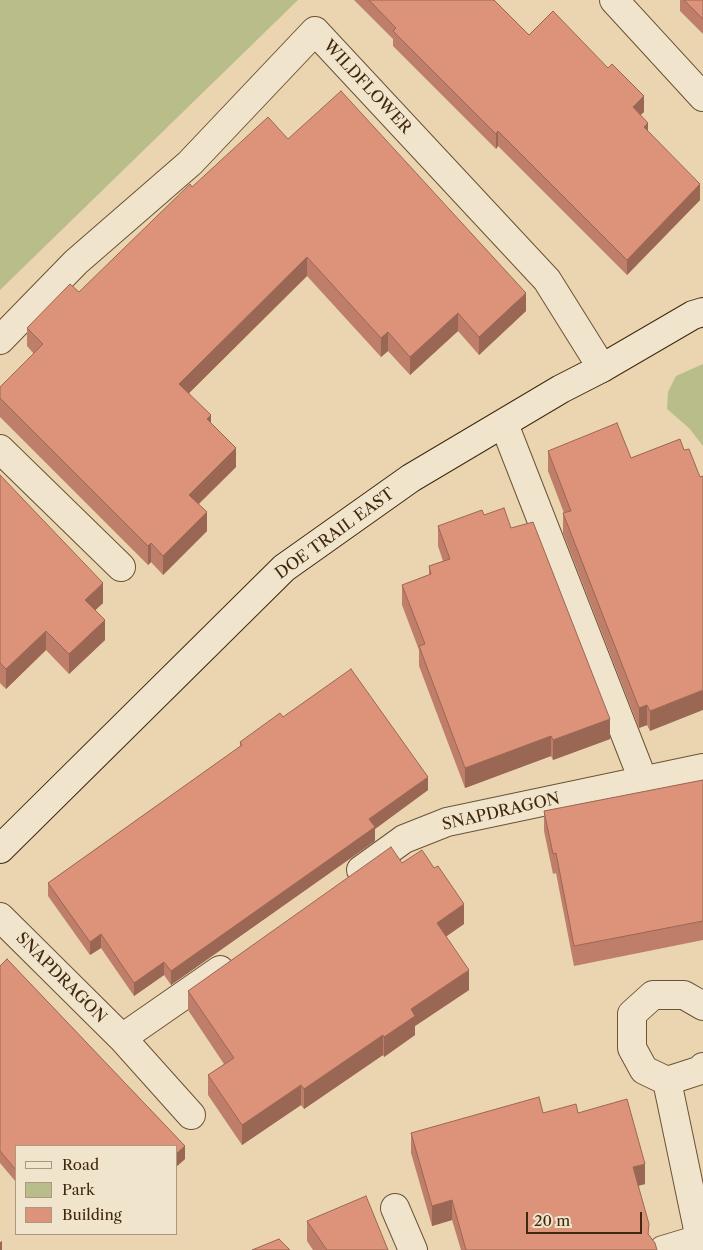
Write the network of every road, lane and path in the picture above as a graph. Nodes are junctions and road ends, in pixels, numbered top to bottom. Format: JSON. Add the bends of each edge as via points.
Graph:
{"nodes":[{"id":1,"x":614,"y":0,"type":"edge"},
{"id":2,"x":703,"y":97,"type":"edge"},
{"id":3,"x":703,"y":312,"type":"edge"},
{"id":4,"x":0,"y":340,"type":"edge"},
{"id":5,"x":602,"y":368,"type":"junction"},
{"id":6,"x":504,"y":424,"type":"junction"},
{"id":7,"x":0,"y":449,"type":"edge"},
{"id":8,"x":121,"y":567,"type":"dead end"},
{"id":9,"x":703,"y":768,"type":"edge"},
{"id":10,"x":643,"y":780,"type":"junction"},
{"id":11,"x":0,"y":849,"type":"edge"},
{"id":12,"x":340,"y":884,"type":"edge"},
{"id":13,"x":0,"y":917,"type":"edge"},
{"id":14,"x":243,"y":953,"type":"edge"},
{"id":15,"x":703,"y":1006,"type":"edge"},
{"id":16,"x":122,"y":1038,"type":"junction"},
{"id":17,"x":703,"y":1067,"type":"edge"},
{"id":18,"x":667,"y":1081,"type":"junction"},
{"id":19,"x":191,"y":1115,"type":"dead end"},
{"id":20,"x":395,"y":1208,"type":"dead end"},
{"id":21,"x":701,"y":1238,"type":"edge"},
{"id":22,"x":413,"y":1250,"type":"edge"},
{"id":23,"x":663,"y":1250,"type":"edge"}],
"edges":[{"from":1,"to":2,"type":"street"},
{"from":3,"to":5,"type":"street","name":"DOE TRAIL EAST"},
{"from":4,"to":5,"type":"street","name":"WILDFLOWER","via":[[76,262],[190,163],[315,31],[547,280]]},
{"from":5,"to":6,"type":"street","name":"DOE TRAIL EAST"},
{"from":6,"to":10,"type":"street"},
{"from":6,"to":11,"type":"street","name":"DOE TRAIL EAST","via":[[411,478],[284,568]]},
{"from":7,"to":8,"type":"street"},
{"from":9,"to":10,"type":"street","name":"SNAPDRAGON"},
{"from":10,"to":12,"type":"street","name":"SNAPDRAGON","via":[[447,822],[404,839]]},
{"from":13,"to":16,"type":"street","name":"SNAPDRAGON"},
{"from":14,"to":16,"type":"street"},
{"from":15,"to":18,"type":"street","via":[[684,995],[653,995],[632,1014],[632,1048],[644,1070]]},
{"from":16,"to":19,"type":"street","name":"SNAPDRAGON"},
{"from":17,"to":18,"type":"street"},
{"from":18,"to":21,"type":"street"},
{"from":20,"to":22,"type":"street"},
{"from":21,"to":23,"type":"street"}]}
